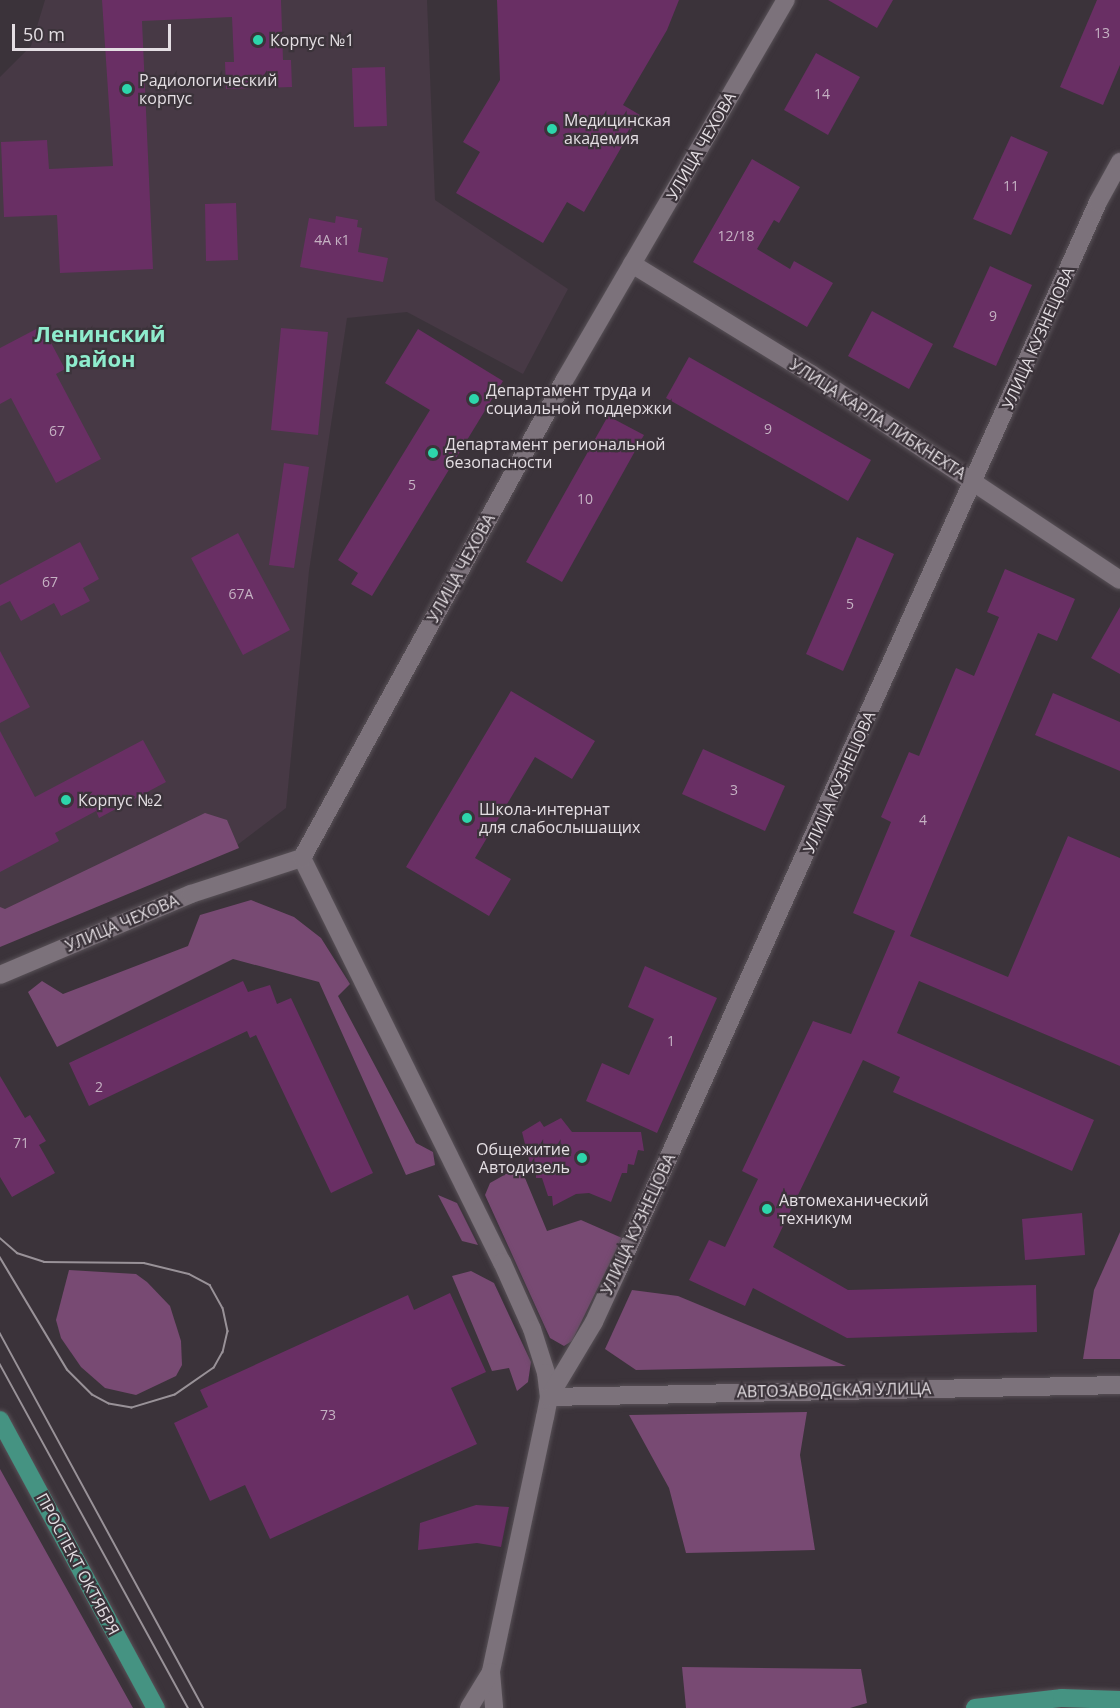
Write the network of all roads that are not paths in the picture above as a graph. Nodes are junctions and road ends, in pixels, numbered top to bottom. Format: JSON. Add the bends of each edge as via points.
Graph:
{"nodes":[{"id":1,"x":786,"y":0,"type":"edge"},
{"id":2,"x":1120,"y":162,"type":"edge"},
{"id":3,"x":632,"y":264,"type":"junction"},
{"id":4,"x":975,"y":483,"type":"junction"},
{"id":5,"x":1120,"y":580,"type":"edge"},
{"id":6,"x":302,"y":858,"type":"junction"},
{"id":7,"x":0,"y":975,"type":"edge"},
{"id":8,"x":1120,"y":1385,"type":"edge"},
{"id":9,"x":549,"y":1397,"type":"junction"},
{"id":10,"x":0,"y":1420,"type":"edge"},
{"id":11,"x":491,"y":1672,"type":"junction"},
{"id":12,"x":1120,"y":1700,"type":"edge"},
{"id":13,"x":156,"y":1708,"type":"edge"},
{"id":14,"x":469,"y":1708,"type":"edge"},
{"id":15,"x":494,"y":1708,"type":"edge"},
{"id":16,"x":975,"y":1708,"type":"edge"}],
"edges":[{"from":1,"to":3,"type":"street","name":"УЛИЦА ЧЕХОВА"},
{"from":2,"to":4,"type":"street","name":"УЛИЦА КУЗНЕЦОВА","via":[[1098,202]]},
{"from":3,"to":4,"type":"street","name":"УЛИЦА КАРЛА ЛИБКНЕХТА","via":[[811,374]]},
{"from":3,"to":6,"type":"street","name":"УЛИЦА ЧЕХОВА"},
{"from":4,"to":5,"type":"street","name":"УЛИЦА КАРЛА ЛИБКНЕХТА"},
{"from":4,"to":9,"type":"street","name":"УЛИЦА КУЗНЕЦОВА","via":[[613,1282]]},
{"from":6,"to":7,"type":"street","name":"УЛИЦА ЧЕХОВА","via":[[190,894]]},
{"from":6,"to":9,"type":"street","via":[[502,1262],[540,1353]]},
{"from":8,"to":9,"type":"street","name":"АВТОЗАВОДСКАЯ УЛИЦА"},
{"from":9,"to":11,"type":"street"},
{"from":10,"to":13,"type":"main road","name":"ПРОСПЕКТ ОКТЯБРЯ"},
{"from":11,"to":14,"type":"street"},
{"from":11,"to":15,"type":"street"},
{"from":12,"to":16,"type":"main road","via":[[1062,1698]]}]}
